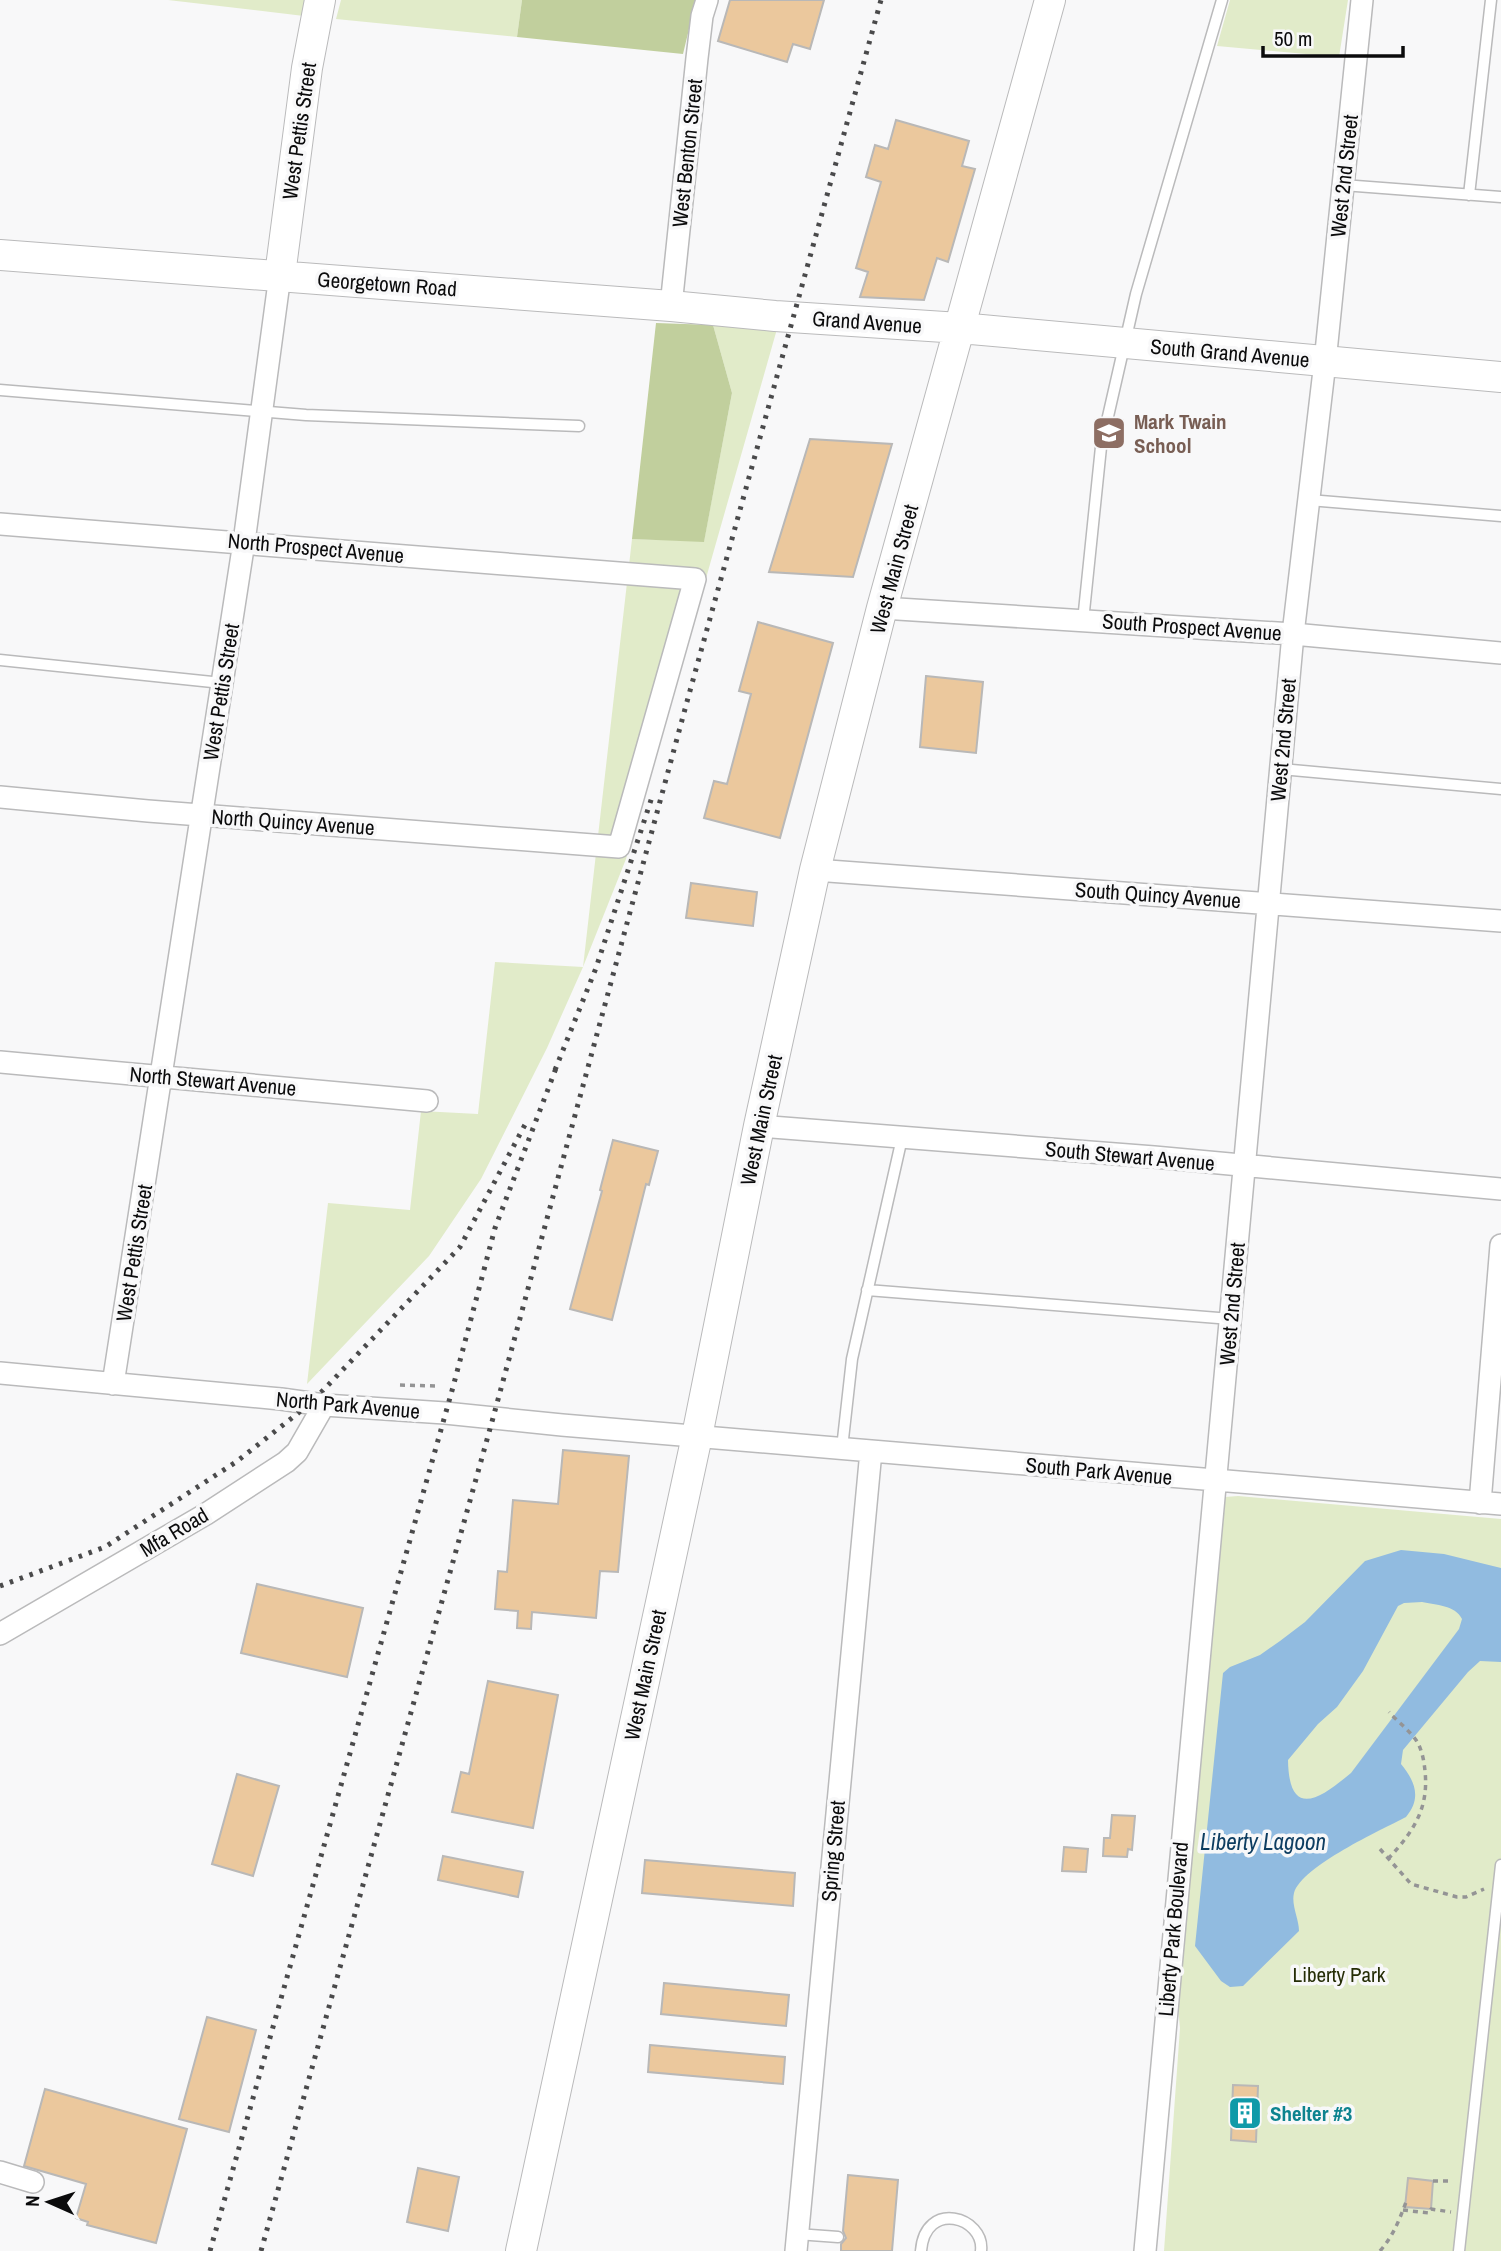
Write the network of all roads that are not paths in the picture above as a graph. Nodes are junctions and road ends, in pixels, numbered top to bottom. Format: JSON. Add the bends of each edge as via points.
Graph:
{"nodes":[{"id":1,"x":320,"y":0,"type":"edge"},
{"id":2,"x":707,"y":0,"type":"edge"},
{"id":3,"x":1050,"y":0,"type":"edge"},
{"id":4,"x":1222,"y":0,"type":"edge"},
{"id":5,"x":1362,"y":0,"type":"edge"},
{"id":6,"x":1491,"y":0,"type":"edge"},
{"id":7,"x":1343,"y":185,"type":"junction"},
{"id":8,"x":1469,"y":195,"type":"junction"},
{"id":9,"x":1501,"y":197,"type":"edge"},
{"id":10,"x":0,"y":255,"type":"edge"},
{"id":11,"x":280,"y":275,"type":"junction"},
{"id":12,"x":671,"y":306,"type":"junction"},
{"id":13,"x":775,"y":316,"type":"joint"},
{"id":14,"x":960,"y":328,"type":"junction"},
{"id":15,"x":1125,"y":343,"type":"junction"},
{"id":16,"x":1325,"y":362,"type":"junction"},
{"id":17,"x":1501,"y":377,"type":"edge"},
{"id":18,"x":0,"y":390,"type":"edge"},
{"id":19,"x":263,"y":411,"type":"junction"},
{"id":20,"x":579,"y":426,"type":"dead end"},
{"id":21,"x":1309,"y":500,"type":"junction"},
{"id":22,"x":1501,"y":516,"type":"edge"},
{"id":23,"x":0,"y":524,"type":"edge"},
{"id":24,"x":244,"y":542,"type":"junction"},
{"id":25,"x":883,"y":608,"type":"junction"},
{"id":26,"x":1083,"y":621,"type":"junction"},
{"id":27,"x":1293,"y":634,"type":"junction"},
{"id":28,"x":1501,"y":653,"type":"edge"},
{"id":29,"x":0,"y":660,"type":"edge"},
{"id":30,"x":222,"y":683,"type":"junction"},
{"id":31,"x":660,"y":701,"type":"joint"},
{"id":32,"x":1281,"y":769,"type":"junction"},
{"id":33,"x":1501,"y":789,"type":"edge"},
{"id":34,"x":0,"y":797,"type":"edge"},
{"id":35,"x":202,"y":815,"type":"junction"},
{"id":36,"x":815,"y":870,"type":"junction"},
{"id":37,"x":1269,"y":903,"type":"junction"},
{"id":38,"x":1501,"y":921,"type":"edge"},
{"id":39,"x":0,"y":1062,"type":"edge"},
{"id":40,"x":162,"y":1077,"type":"junction"},
{"id":41,"x":427,"y":1101,"type":"dead end"},
{"id":42,"x":759,"y":1126,"type":"junction"},
{"id":43,"x":902,"y":1138,"type":"junction"},
{"id":44,"x":1245,"y":1165,"type":"junction"},
{"id":45,"x":1501,"y":1189,"type":"edge"},
{"id":46,"x":1501,"y":1245,"type":"edge"},
{"id":47,"x":867,"y":1290,"type":"junction"},
{"id":48,"x":1231,"y":1319,"type":"junction"},
{"id":49,"x":1497,"y":1339,"type":"edge"},
{"id":50,"x":0,"y":1373,"type":"edge"},
{"id":51,"x":113,"y":1384,"type":"junction"},
{"id":52,"x":324,"y":1405,"type":"junction"},
{"id":53,"x":697,"y":1436,"type":"junction"},
{"id":54,"x":842,"y":1448,"type":"junction"},
{"id":55,"x":871,"y":1451,"type":"junction"},
{"id":56,"x":1216,"y":1481,"type":"junction"},
{"id":57,"x":1491,"y":1504,"type":"edge"},
{"id":58,"x":0,"y":1634,"type":"edge"},
{"id":59,"x":1501,"y":1865,"type":"edge"},
{"id":60,"x":0,"y":2172,"type":"edge"},
{"id":61,"x":33,"y":2182,"type":"dead end"},
{"id":62,"x":838,"y":2237,"type":"dead end"},
{"id":63,"x":797,"y":2242,"type":"edge"},
{"id":64,"x":521,"y":2251,"type":"edge"},
{"id":65,"x":921,"y":2251,"type":"edge"},
{"id":66,"x":981,"y":2251,"type":"edge"},
{"id":67,"x":1144,"y":2251,"type":"edge"},
{"id":68,"x":1459,"y":2251,"type":"edge"}],
"edges":[{"from":1,"to":11,"type":"main road","name":"West Pettis Street"},
{"from":2,"to":12,"type":"street","name":"West Benton Street"},
{"from":3,"to":14,"type":"main road","name":"West Main Street"},
{"from":4,"to":15,"type":"lane"},
{"from":5,"to":7,"type":"street","name":"West 2nd Street"},
{"from":6,"to":8,"type":"lane"},
{"from":7,"to":8,"type":"lane"},
{"from":7,"to":16,"type":"street","name":"West 2nd Street"},
{"from":8,"to":9,"type":"lane"},
{"from":10,"to":11,"type":"main road","name":"Georgetown Road"},
{"from":11,"to":12,"type":"main road","name":"Georgetown Road"},
{"from":11,"to":19,"type":"street","name":"West Pettis Street"},
{"from":12,"to":13,"type":"main road","name":"Georgetown Road"},
{"from":13,"to":14,"type":"main road","name":"Grand Avenue"},
{"from":14,"to":15,"type":"main road","name":"South Grand Avenue"},
{"from":14,"to":25,"type":"main road","name":"West Main Street"},
{"from":15,"to":16,"type":"main road","name":"South Grand Avenue"},
{"from":15,"to":26,"type":"lane","via":[[1101,447]]},
{"from":16,"to":17,"type":"main road","name":"South Grand Avenue"},
{"from":16,"to":21,"type":"street","name":"West 2nd Street"},
{"from":18,"to":19,"type":"lane"},
{"from":19,"to":20,"type":"lane"},
{"from":19,"to":24,"type":"street","name":"West Pettis Street"},
{"from":21,"to":22,"type":"lane"},
{"from":21,"to":27,"type":"street","name":"West 2nd Street"},
{"from":23,"to":24,"type":"street","name":"North Prospect Avenue"},
{"from":24,"to":30,"type":"street","name":"West Pettis Street"},
{"from":24,"to":31,"type":"street","name":"North Prospect Avenue","via":[[695,579]]},
{"from":25,"to":26,"type":"street","name":"South Prospect Avenue"},
{"from":25,"to":36,"type":"main road","name":"West Main Street"},
{"from":26,"to":27,"type":"street","name":"South Prospect Avenue"},
{"from":27,"to":28,"type":"street","name":"South Prospect Avenue"},
{"from":27,"to":32,"type":"street","name":"West 2nd Street"},
{"from":29,"to":30,"type":"lane"},
{"from":30,"to":35,"type":"street","name":"West Pettis Street"},
{"from":31,"to":35,"type":"street","name":"North Quincy Avenue","via":[[619,847]]},
{"from":32,"to":33,"type":"lane"},
{"from":32,"to":37,"type":"street","name":"West 2nd Street"},
{"from":34,"to":35,"type":"street","name":"North Quincy Avenue"},
{"from":35,"to":40,"type":"street","name":"West Pettis Street"},
{"from":36,"to":37,"type":"street","name":"South Quincy Avenue"},
{"from":36,"to":42,"type":"main road","name":"West Main Street"},
{"from":37,"to":38,"type":"street","name":"South Quincy Avenue"},
{"from":37,"to":44,"type":"street","name":"West 2nd Street"},
{"from":39,"to":40,"type":"street","name":"North Stewart Avenue"},
{"from":40,"to":41,"type":"street","name":"North Stewart Avenue"},
{"from":40,"to":51,"type":"street","name":"West Pettis Street"},
{"from":42,"to":43,"type":"street","name":"South Stewart Avenue"},
{"from":42,"to":53,"type":"main road","name":"West Main Street"},
{"from":43,"to":44,"type":"street","name":"South Stewart Avenue"},
{"from":43,"to":47,"type":"lane"},
{"from":44,"to":45,"type":"street","name":"South Stewart Avenue"},
{"from":44,"to":48,"type":"street","name":"West 2nd Street"},
{"from":46,"to":49,"type":"street"},
{"from":47,"to":48,"type":"lane"},
{"from":47,"to":54,"type":"lane","via":[[852,1359]]},
{"from":48,"to":56,"type":"street","name":"West 2nd Street"},
{"from":49,"to":57,"type":"street"},
{"from":50,"to":51,"type":"street","name":"North Park Avenue"},
{"from":51,"to":52,"type":"street","name":"North Park Avenue"},
{"from":52,"to":53,"type":"street","name":"North Park Avenue"},
{"from":52,"to":58,"type":"street","name":"Mfa Road","via":[[297,1452],[286,1462]]},
{"from":53,"to":54,"type":"street","name":"South Park Avenue"},
{"from":53,"to":64,"type":"main road","name":"West Main Street"},
{"from":54,"to":55,"type":"street","name":"South Park Avenue"},
{"from":55,"to":56,"type":"street","name":"South Park Avenue"},
{"from":55,"to":63,"type":"street","name":"Spring Street"},
{"from":56,"to":57,"type":"street","name":"South Park Avenue"},
{"from":56,"to":67,"type":"street","name":"Liberty Park Boulevard"},
{"from":59,"to":68,"type":"lane"},
{"from":60,"to":61,"type":"street"},
{"from":62,"to":63,"type":"lane"},
{"from":65,"to":66,"type":"lane","via":[[927,2228],[945,2218],[968,2224],[977,2232]]}]}
